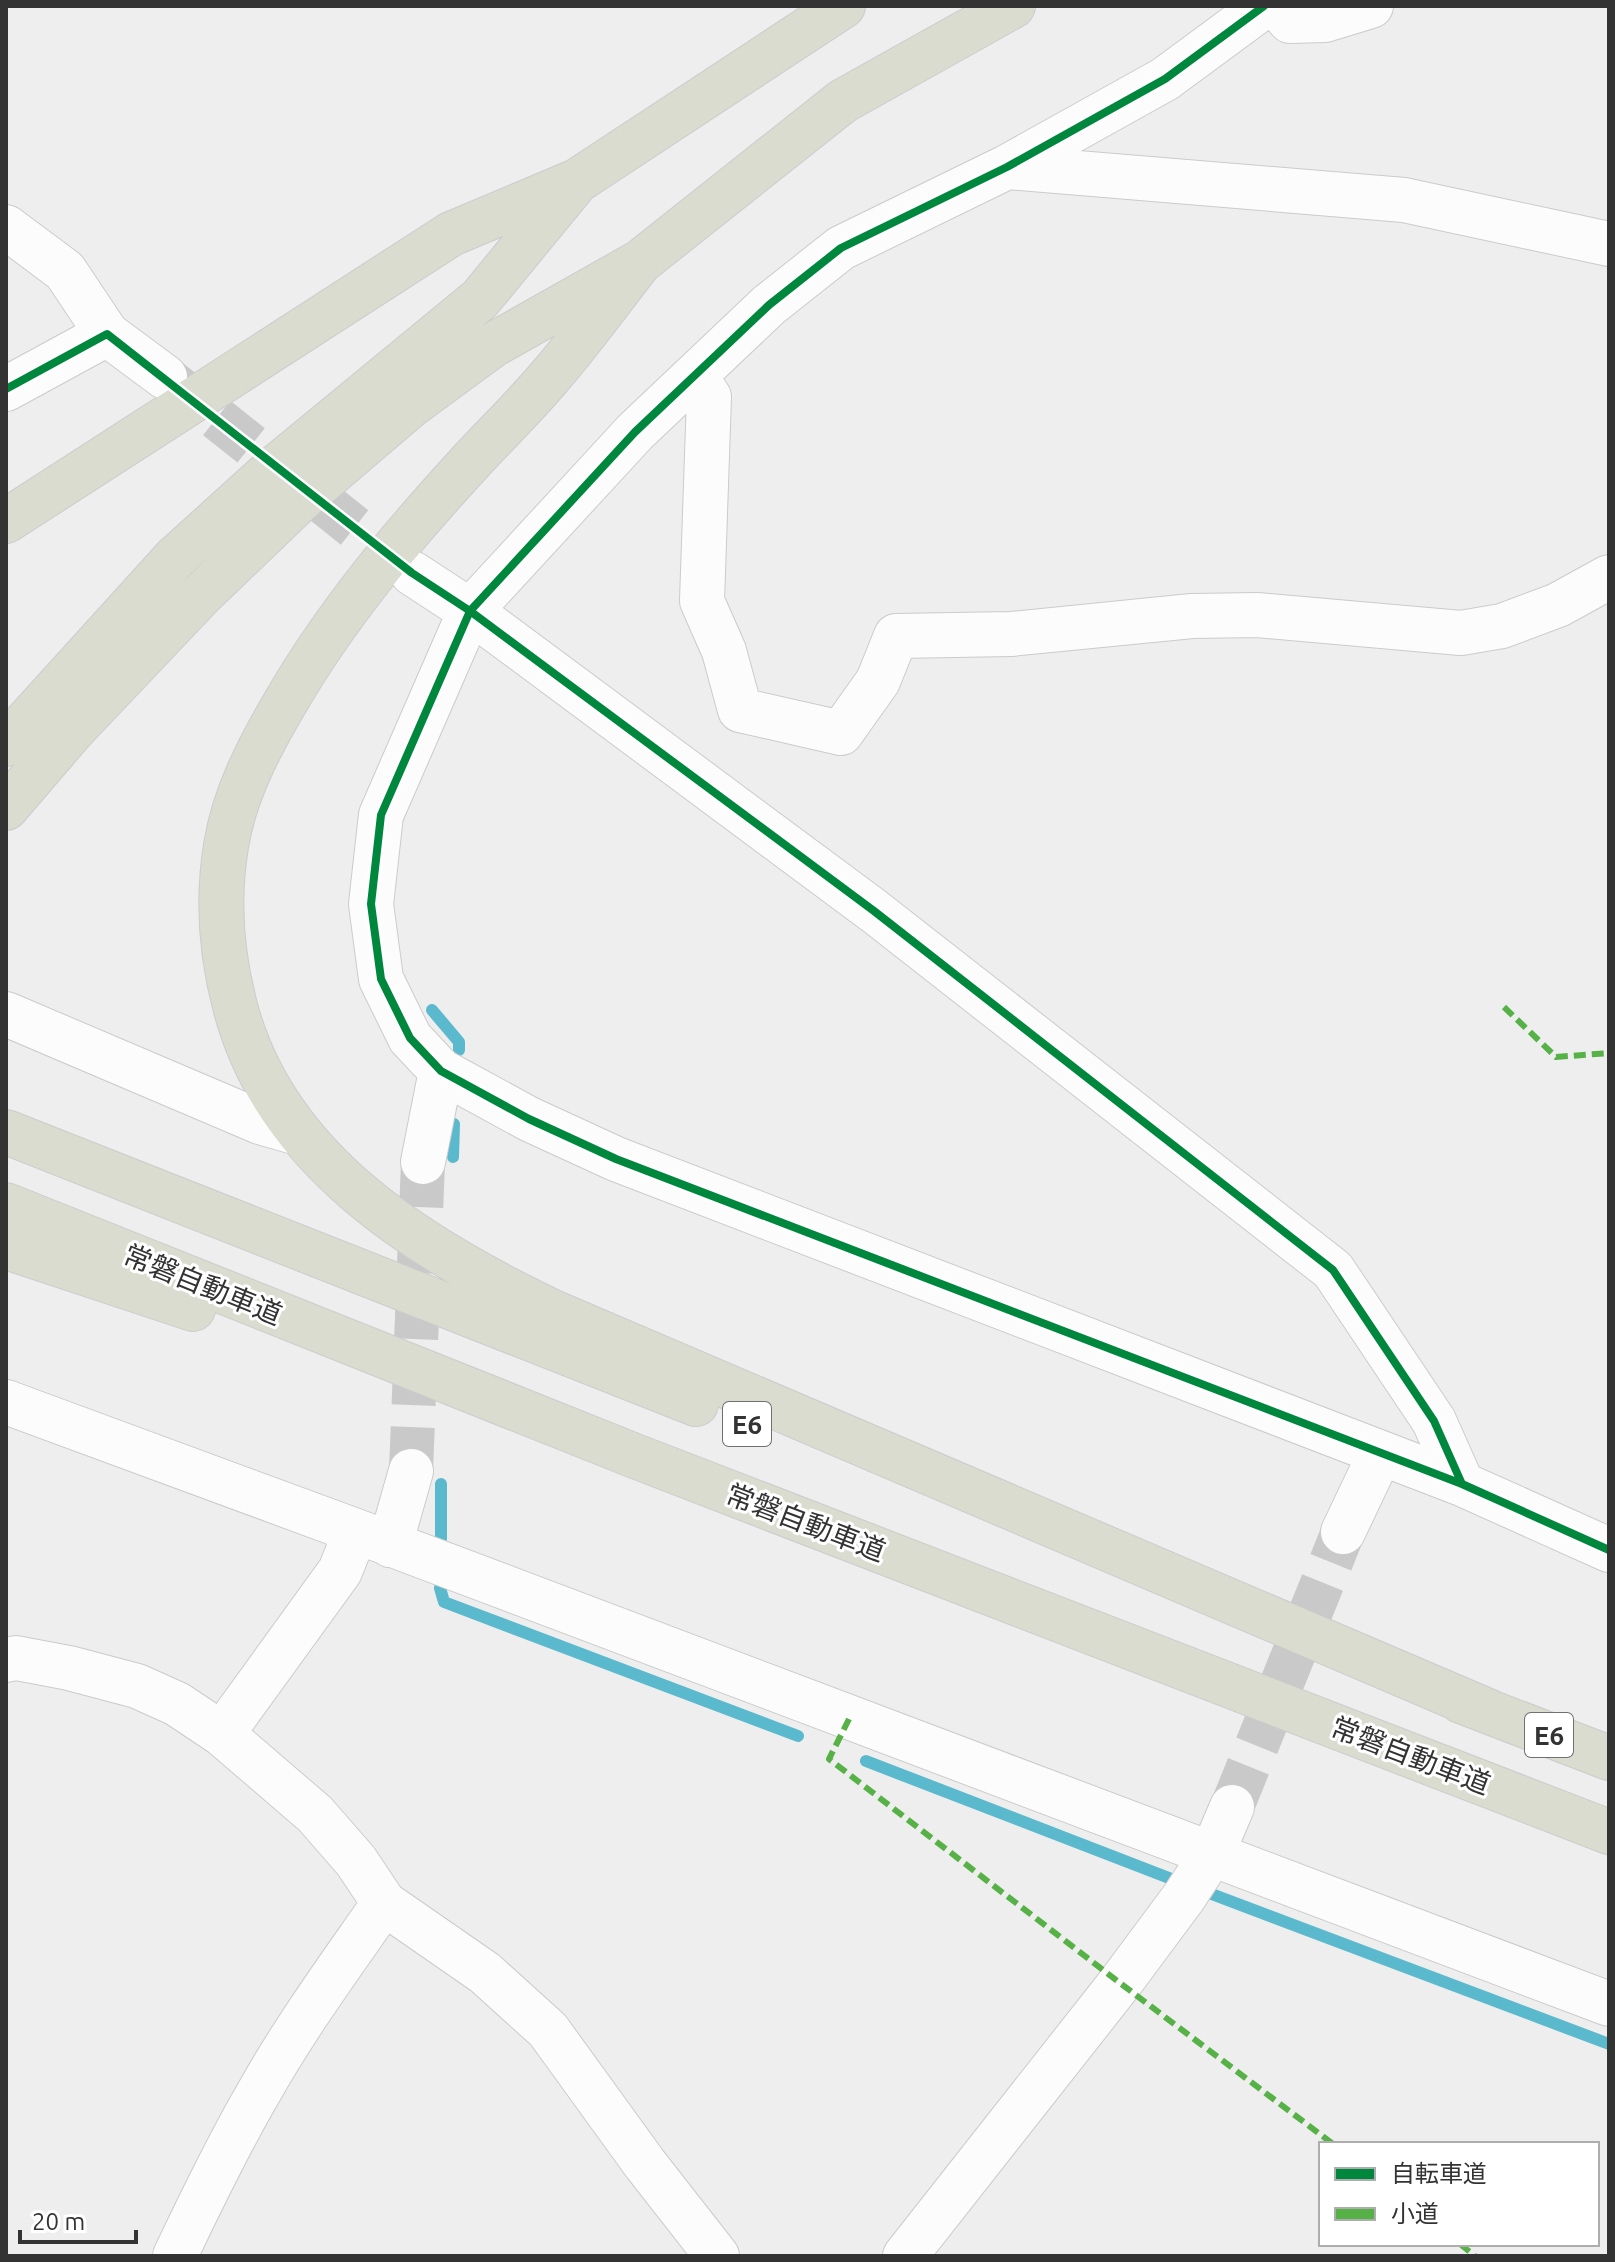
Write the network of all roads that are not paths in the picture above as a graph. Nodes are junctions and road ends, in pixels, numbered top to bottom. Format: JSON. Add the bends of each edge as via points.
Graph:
{"nodes":[{"id":1,"x":843,"y":6,"type":"edge"},
{"id":2,"x":1013,"y":6,"type":"edge"},
{"id":3,"x":1264,"y":6,"type":"edge"},
{"id":4,"x":1277,"y":6,"type":"edge"},
{"id":5,"x":1371,"y":6,"type":"edge"},
{"id":6,"x":1007,"y":167,"type":"junction"},
{"id":7,"x":577,"y":181,"type":"junction"},
{"id":8,"x":6,"y":227,"type":"edge"},
{"id":9,"x":1609,"y":244,"type":"edge"},
{"id":10,"x":640,"y":262,"type":"junction"},
{"id":11,"x":107,"y":334,"type":"junction"},
{"id":12,"x":695,"y":376,"type":"junction"},
{"id":13,"x":165,"y":377,"type":"tunnel mouth"},
{"id":14,"x":6,"y":389,"type":"edge"},
{"id":15,"x":6,"y":521,"type":"edge"},
{"id":16,"x":412,"y":573,"type":"tunnel mouth"},
{"id":17,"x":1609,"y":577,"type":"edge"},
{"id":18,"x":470,"y":611,"type":"junction"},
{"id":19,"x":6,"y":744,"type":"edge"},
{"id":20,"x":6,"y":808,"type":"edge"},
{"id":21,"x":6,"y":1014,"type":"edge"},
{"id":22,"x":441,"y":1071,"type":"junction"},
{"id":23,"x":6,"y":1132,"type":"edge"},
{"id":24,"x":298,"y":1133,"type":"junction"},
{"id":25,"x":423,"y":1162,"type":"tunnel mouth"},
{"id":26,"x":6,"y":1205,"type":"edge"},
{"id":27,"x":6,"y":1247,"type":"edge"},
{"id":28,"x":6,"y":1402,"type":"edge"},
{"id":29,"x":1380,"y":1454,"type":"junction"},
{"id":30,"x":635,"y":1456,"type":"junction"},
{"id":31,"x":411,"y":1471,"type":"tunnel mouth"},
{"id":32,"x":1462,"y":1484,"type":"junction"},
{"id":33,"x":1343,"y":1532,"type":"tunnel mouth"},
{"id":34,"x":373,"y":1538,"type":"junction"},
{"id":35,"x":1609,"y":1550,"type":"edge"},
{"id":36,"x":6,"y":1660,"type":"edge"},
{"id":37,"x":1490,"y":1712,"type":"junction"},
{"id":38,"x":222,"y":1734,"type":"junction"},
{"id":39,"x":1609,"y":1758,"type":"edge"},
{"id":40,"x":1232,"y":1807,"type":"tunnel mouth"},
{"id":41,"x":1609,"y":1832,"type":"edge"},
{"id":42,"x":1212,"y":1854,"type":"junction"},
{"id":43,"x":384,"y":1903,"type":"junction"},
{"id":44,"x":1609,"y":2004,"type":"edge"},
{"id":45,"x":175,"y":2256,"type":"edge"},
{"id":46,"x":717,"y":2256,"type":"edge"},
{"id":47,"x":905,"y":2256,"type":"edge"}],
"edges":[{"from":1,"to":7,"type":"highway"},
{"from":2,"to":10,"type":"highway","via":[[843,101]]},
{"from":3,"to":6,"type":"street","via":[[1165,79]]},
{"from":4,"to":5,"type":"street","via":[[1290,21],[1325,20]]},
{"from":6,"to":9,"type":"street","via":[[1404,200]]},
{"from":6,"to":12,"type":"street","via":[[841,248],[769,305]]},
{"from":7,"to":15,"type":"highway","via":[[451,234]]},
{"from":7,"to":19,"type":"highway","via":[[480,299],[271,471],[175,558]]},
{"from":8,"to":11,"type":"street","via":[[65,271]]},
{"from":10,"to":20,"type":"highway","via":[[493,345],[410,406],[300,500],[136,662]]},
{"from":10,"to":24,"type":"highway","via":[[552,375],[401,539],[339,618],[263,740],[241,791],[226,843],[220,898],[223,951],[240,1028],[272,1095]]},
{"from":11,"to":13,"type":"street"},
{"from":11,"to":14,"type":"street"},
{"from":12,"to":17,"type":"street","via":[[709,397],[702,601],[724,651],[740,710],[841,733],[878,681],[896,636],[1011,634],[1192,616],[1257,615],[1461,633],[1502,626],[1558,605]]},
{"from":12,"to":18,"type":"street","via":[[635,432]]},
{"from":16,"to":18,"type":"street"},
{"from":18,"to":22,"type":"street","via":[[381,815],[371,904],[381,979],[410,1038]]},
{"from":18,"to":32,"type":"street","via":[[874,911],[1333,1270],[1434,1421]]},
{"from":21,"to":24,"type":"street","via":[[260,1122]]},
{"from":22,"to":25,"type":"street"},
{"from":22,"to":29,"type":"street","via":[[616,1159]]},
{"from":23,"to":37,"type":"highway","number":"E6"},
{"from":24,"to":37,"type":"highway","via":[[397,1223],[501,1287]]},
{"from":26,"to":30,"type":"highway","name":"常磐自動車道","number":"E6"},
{"from":27,"to":30,"type":"highway"},
{"from":28,"to":34,"type":"street"},
{"from":29,"to":32,"type":"street"},
{"from":29,"to":33,"type":"street"},
{"from":30,"to":41,"type":"highway","name":"常磐自動車道","number":"E6"},
{"from":31,"to":34,"type":"street"},
{"from":32,"to":35,"type":"street"},
{"from":34,"to":38,"type":"street","via":[[340,1571]]},
{"from":34,"to":42,"type":"street"},
{"from":36,"to":38,"type":"street","via":[[69,1668],[137,1686]]},
{"from":37,"to":39,"type":"highway","number":"E6"},
{"from":38,"to":43,"type":"street","via":[[315,1814]]},
{"from":40,"to":42,"type":"street"},
{"from":42,"to":44,"type":"street"},
{"from":42,"to":47,"type":"street","via":[[1120,1983]]},
{"from":43,"to":45,"type":"street","via":[[259,2091]]},
{"from":43,"to":46,"type":"street","via":[[485,1973],[548,2030]]}]}
